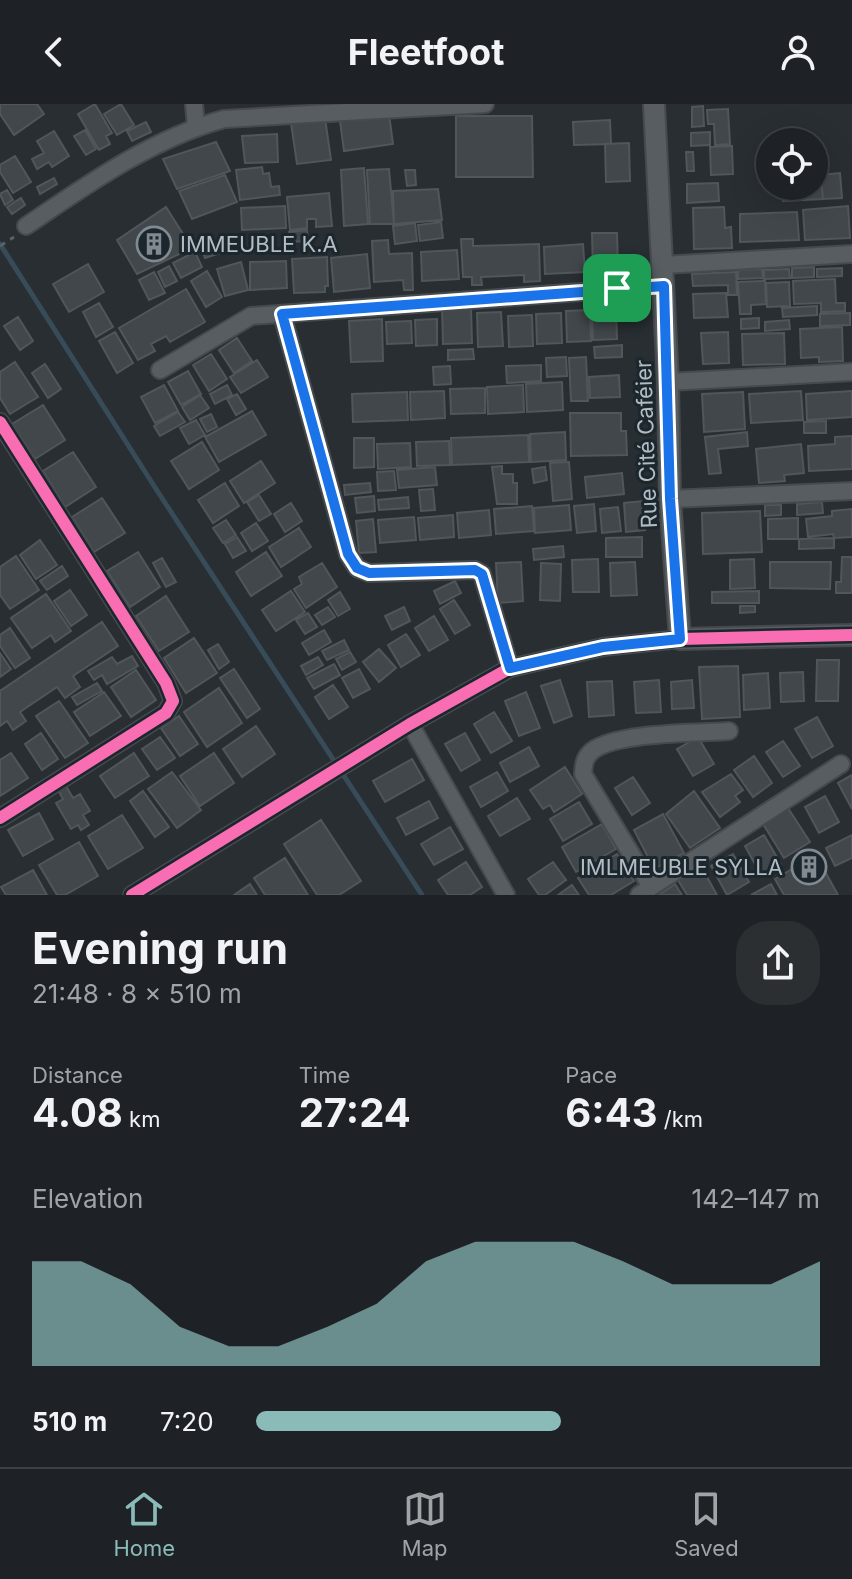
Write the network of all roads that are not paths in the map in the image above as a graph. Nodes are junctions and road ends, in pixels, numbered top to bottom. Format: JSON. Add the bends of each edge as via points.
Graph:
{"nodes":[{"id":1,"x":194,"y":104,"type":"edge"},
{"id":2,"x":485,"y":104,"type":"edge"},
{"id":3,"x":654,"y":104,"type":"edge"},
{"id":4,"x":196,"y":127,"type":"junction"},
{"id":5,"x":20,"y":232,"type":"road end"},
{"id":6,"x":852,"y":254,"type":"edge"},
{"id":7,"x":663,"y":265,"type":"junction"},
{"id":8,"x":664,"y":286,"type":"junction"},
{"id":9,"x":282,"y":314,"type":"junction"},
{"id":10,"x":160,"y":370,"type":"dead end"},
{"id":11,"x":852,"y":372,"type":"edge"},
{"id":12,"x":668,"y":382,"type":"junction"},
{"id":13,"x":0,"y":422,"type":"edge"},
{"id":14,"x":852,"y":491,"type":"edge"},
{"id":15,"x":670,"y":499,"type":"junction"},
{"id":16,"x":852,"y":635,"type":"edge"},
{"id":17,"x":680,"y":639,"type":"junction"},
{"id":18,"x":510,"y":668,"type":"junction"},
{"id":19,"x":410,"y":724,"type":"junction"},
{"id":20,"x":729,"y":731,"type":"dead end"},
{"id":21,"x":841,"y":764,"type":"dead end"},
{"id":22,"x":0,"y":818,"type":"edge"},
{"id":23,"x":645,"y":891,"type":"edge"},
{"id":24,"x":132,"y":895,"type":"edge"},
{"id":25,"x":506,"y":895,"type":"edge"}],
"edges":[{"from":1,"to":4,"type":"street"},
{"from":2,"to":4,"type":"street","via":[[224,119]]},
{"from":3,"to":7,"type":"street","name":"Rue Cité Caféier"},
{"from":4,"to":5,"type":"street","via":[[149,147]]},
{"from":6,"to":7,"type":"street"},
{"from":7,"to":8,"type":"street","name":"Rue Cité Caféier"},
{"from":8,"to":9,"type":"street"},
{"from":8,"to":12,"type":"street","name":"Rue Cité Caféier"},
{"from":9,"to":10,"type":"street","via":[[242,320]]},
{"from":9,"to":18,"type":"street","via":[[348,554],[357,568],[369,573],[482,574]]},
{"from":11,"to":12,"type":"street"},
{"from":12,"to":15,"type":"street","name":"Rue Cité Caféier"},
{"from":13,"to":22,"type":"street","via":[[173,701],[166,713]]},
{"from":14,"to":15,"type":"street"},
{"from":15,"to":17,"type":"street","name":"Rue Cité Caféier"},
{"from":16,"to":17,"type":"street"},
{"from":17,"to":18,"type":"street","via":[[603,647]]},
{"from":18,"to":19,"type":"street"},
{"from":19,"to":24,"type":"street"},
{"from":19,"to":25,"type":"street"},
{"from":20,"to":23,"type":"street","via":[[626,738],[594,749],[585,759],[583,774]]},
{"from":21,"to":23,"type":"street"}]}
